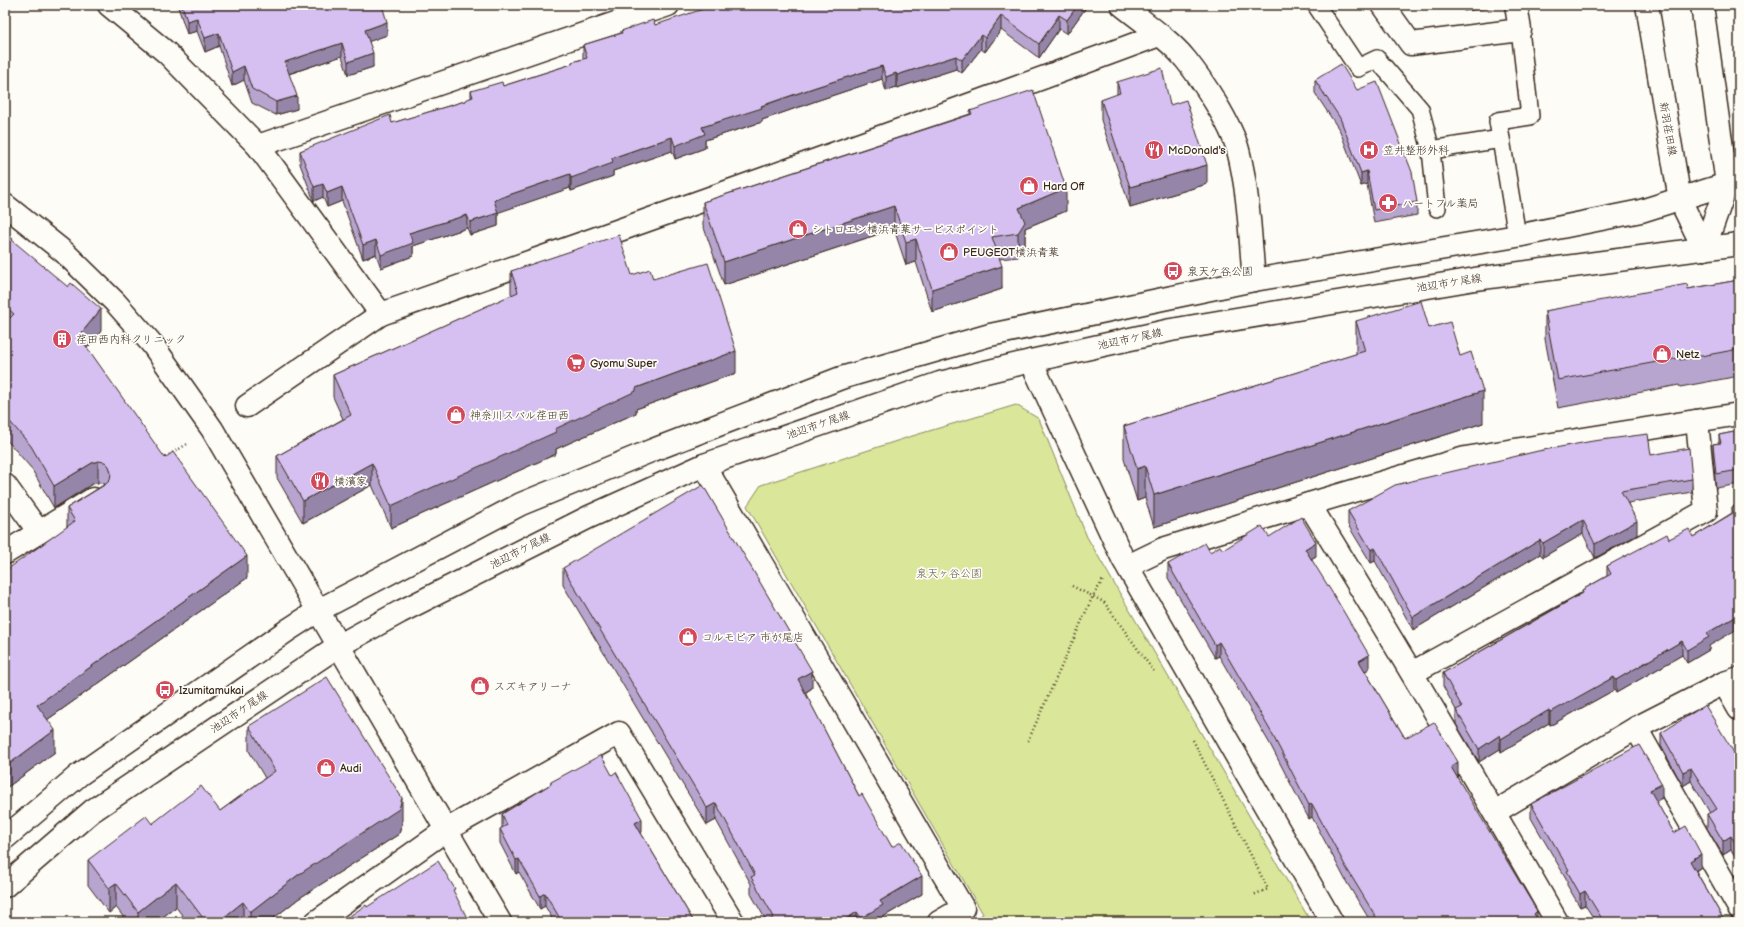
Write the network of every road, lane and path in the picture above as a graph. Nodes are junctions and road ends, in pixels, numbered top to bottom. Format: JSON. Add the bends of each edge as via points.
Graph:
{"nodes":[{"id":1,"x":109,"y":5,"type":"edge"},
{"id":2,"x":668,"y":5,"type":"edge"},
{"id":3,"x":1122,"y":5,"type":"edge"},
{"id":4,"x":1316,"y":5,"type":"edge"},
{"id":5,"x":1383,"y":5,"type":"edge"},
{"id":6,"x":1516,"y":5,"type":"edge"},
{"id":7,"x":1647,"y":5,"type":"edge"},
{"id":8,"x":1702,"y":5,"type":"edge"},
{"id":9,"x":1520,"y":30,"type":"junction"},
{"id":10,"x":1160,"y":35,"type":"junction"},
{"id":11,"x":1501,"y":139,"type":"junction"},
{"id":12,"x":258,"y":146,"type":"junction"},
{"id":13,"x":1431,"y":150,"type":"junction"},
{"id":14,"x":1733,"y":184,"type":"edge"},
{"id":15,"x":1680,"y":200,"type":"junction"},
{"id":16,"x":5,"y":205,"type":"edge"},
{"id":17,"x":1437,"y":208,"type":"dead end"},
{"id":18,"x":1517,"y":236,"type":"junction"},
{"id":19,"x":1739,"y":244,"type":"edge"},
{"id":20,"x":1704,"y":249,"type":"junction"},
{"id":21,"x":1254,"y":280,"type":"junction"},
{"id":22,"x":381,"y":314,"type":"junction"},
{"id":23,"x":1031,"y":361,"type":"junction"},
{"id":24,"x":247,"y":406,"type":"dead end"},
{"id":25,"x":1739,"y":414,"type":"edge"},
{"id":26,"x":1697,"y":421,"type":"junction"},
{"id":27,"x":704,"y":465,"type":"junction"},
{"id":28,"x":5,"y":485,"type":"edge"},
{"id":29,"x":99,"y":495,"type":"edge"},
{"id":30,"x":1309,"y":504,"type":"junction"},
{"id":31,"x":39,"y":532,"type":"junction"},
{"id":32,"x":5,"y":553,"type":"edge"},
{"id":33,"x":1128,"y":566,"type":"junction"},
{"id":34,"x":1072,"y":586,"type":"dead end"},
{"id":35,"x":1093,"y":596,"type":"junction"},
{"id":36,"x":319,"y":610,"type":"junction"},
{"id":37,"x":338,"y":646,"type":"junction"},
{"id":38,"x":1412,"y":673,"type":"junction"},
{"id":39,"x":1157,"y":678,"type":"dead end"},
{"id":40,"x":1731,"y":680,"type":"edge"},
{"id":41,"x":1739,"y":709,"type":"edge"},
{"id":42,"x":1636,"y":728,"type":"junction"},
{"id":43,"x":1191,"y":736,"type":"dead end"},
{"id":44,"x":1028,"y":740,"type":"dead end"},
{"id":45,"x":1495,"y":812,"type":"junction"},
{"id":46,"x":446,"y":830,"type":"junction"},
{"id":47,"x":5,"y":838,"type":"edge"},
{"id":48,"x":5,"y":886,"type":"edge"},
{"id":49,"x":1253,"y":895,"type":"dead end"},
{"id":50,"x":1739,"y":908,"type":"edge"},
{"id":51,"x":316,"y":922,"type":"edge"},
{"id":52,"x":500,"y":922,"type":"edge"},
{"id":53,"x":733,"y":922,"type":"edge"},
{"id":54,"x":939,"y":922,"type":"edge"},
{"id":55,"x":1332,"y":922,"type":"edge"},
{"id":56,"x":1557,"y":922,"type":"edge"}],
"edges":[{"from":1,"to":12,"type":"street","via":[[167,54]]},
{"from":2,"to":12,"type":"street"},
{"from":3,"to":10,"type":"street"},
{"from":4,"to":13,"type":"lane","via":[[1358,68],[1377,59],[1420,109]]},
{"from":5,"to":9,"type":"street","via":[[1410,44]]},
{"from":6,"to":9,"type":"street"},
{"from":7,"to":15,"type":"street","name":"新羽荏田線"},
{"from":8,"to":14,"type":"street"},
{"from":9,"to":11,"type":"lane","via":[[1530,116],[1498,121]]},
{"from":10,"to":21,"type":"street","via":[[1186,60],[1220,111],[1238,149],[1246,193]]},
{"from":10,"to":22,"type":"street","via":[[690,206]]},
{"from":11,"to":13,"type":"lane"},
{"from":11,"to":18,"type":"lane"},
{"from":12,"to":22,"type":"street"},
{"from":13,"to":17,"type":"lane"},
{"from":14,"to":15,"type":"street"},
{"from":14,"to":20,"type":"street"},
{"from":15,"to":18,"type":"street","via":[[1641,211]]},
{"from":15,"to":20,"type":"street","name":"新羽荏田線"},
{"from":16,"to":36,"type":"street","via":[[64,252],[115,302],[152,344],[212,429]]},
{"from":18,"to":21,"type":"street"},
{"from":19,"to":20,"type":"street","name":"池辺市ケ尾線"},
{"from":20,"to":23,"type":"street","name":"池辺市ケ尾線","via":[[1475,279],[1310,306],[1171,330]]},
{"from":21,"to":36,"type":"street","via":[[990,335],[841,378],[520,504]]},
{"from":22,"to":24,"type":"street"},
{"from":23,"to":27,"type":"street","name":"池辺市ケ尾線","via":[[940,383]]},
{"from":23,"to":33,"type":"street"},
{"from":25,"to":26,"type":"street"},
{"from":26,"to":30,"type":"street","via":[[1465,458]]},
{"from":26,"to":38,"type":"street","via":[[1706,511]]},
{"from":27,"to":37,"type":"street","name":"池辺市ケ尾線","via":[[582,520]]},
{"from":27,"to":54,"type":"street","via":[[963,908]]},
{"from":28,"to":31,"type":"street"},
{"from":29,"to":31,"type":"street"},
{"from":30,"to":33,"type":"street","via":[[1163,549]]},
{"from":30,"to":38,"type":"street"},
{"from":31,"to":32,"type":"street"},
{"from":33,"to":55,"type":"street"},
{"from":34,"to":35,"type":"path"},
{"from":35,"to":39,"type":"path","via":[[1104,602]]},
{"from":35,"to":44,"type":"path"},
{"from":36,"to":37,"type":"street"},
{"from":36,"to":47,"type":"street","via":[[79,775]]},
{"from":37,"to":46,"type":"street"},
{"from":37,"to":48,"type":"street","name":"池辺市ケ尾線","via":[[92,811]]},
{"from":38,"to":45,"type":"street"},
{"from":40,"to":41,"type":"street"},
{"from":40,"to":42,"type":"street"},
{"from":42,"to":45,"type":"street"},
{"from":42,"to":50,"type":"street"},
{"from":43,"to":49,"type":"path","via":[[1268,889]]},
{"from":45,"to":56,"type":"street"},
{"from":46,"to":51,"type":"street"},
{"from":46,"to":52,"type":"street"},
{"from":46,"to":53,"type":"street","via":[[619,733]]}]}
